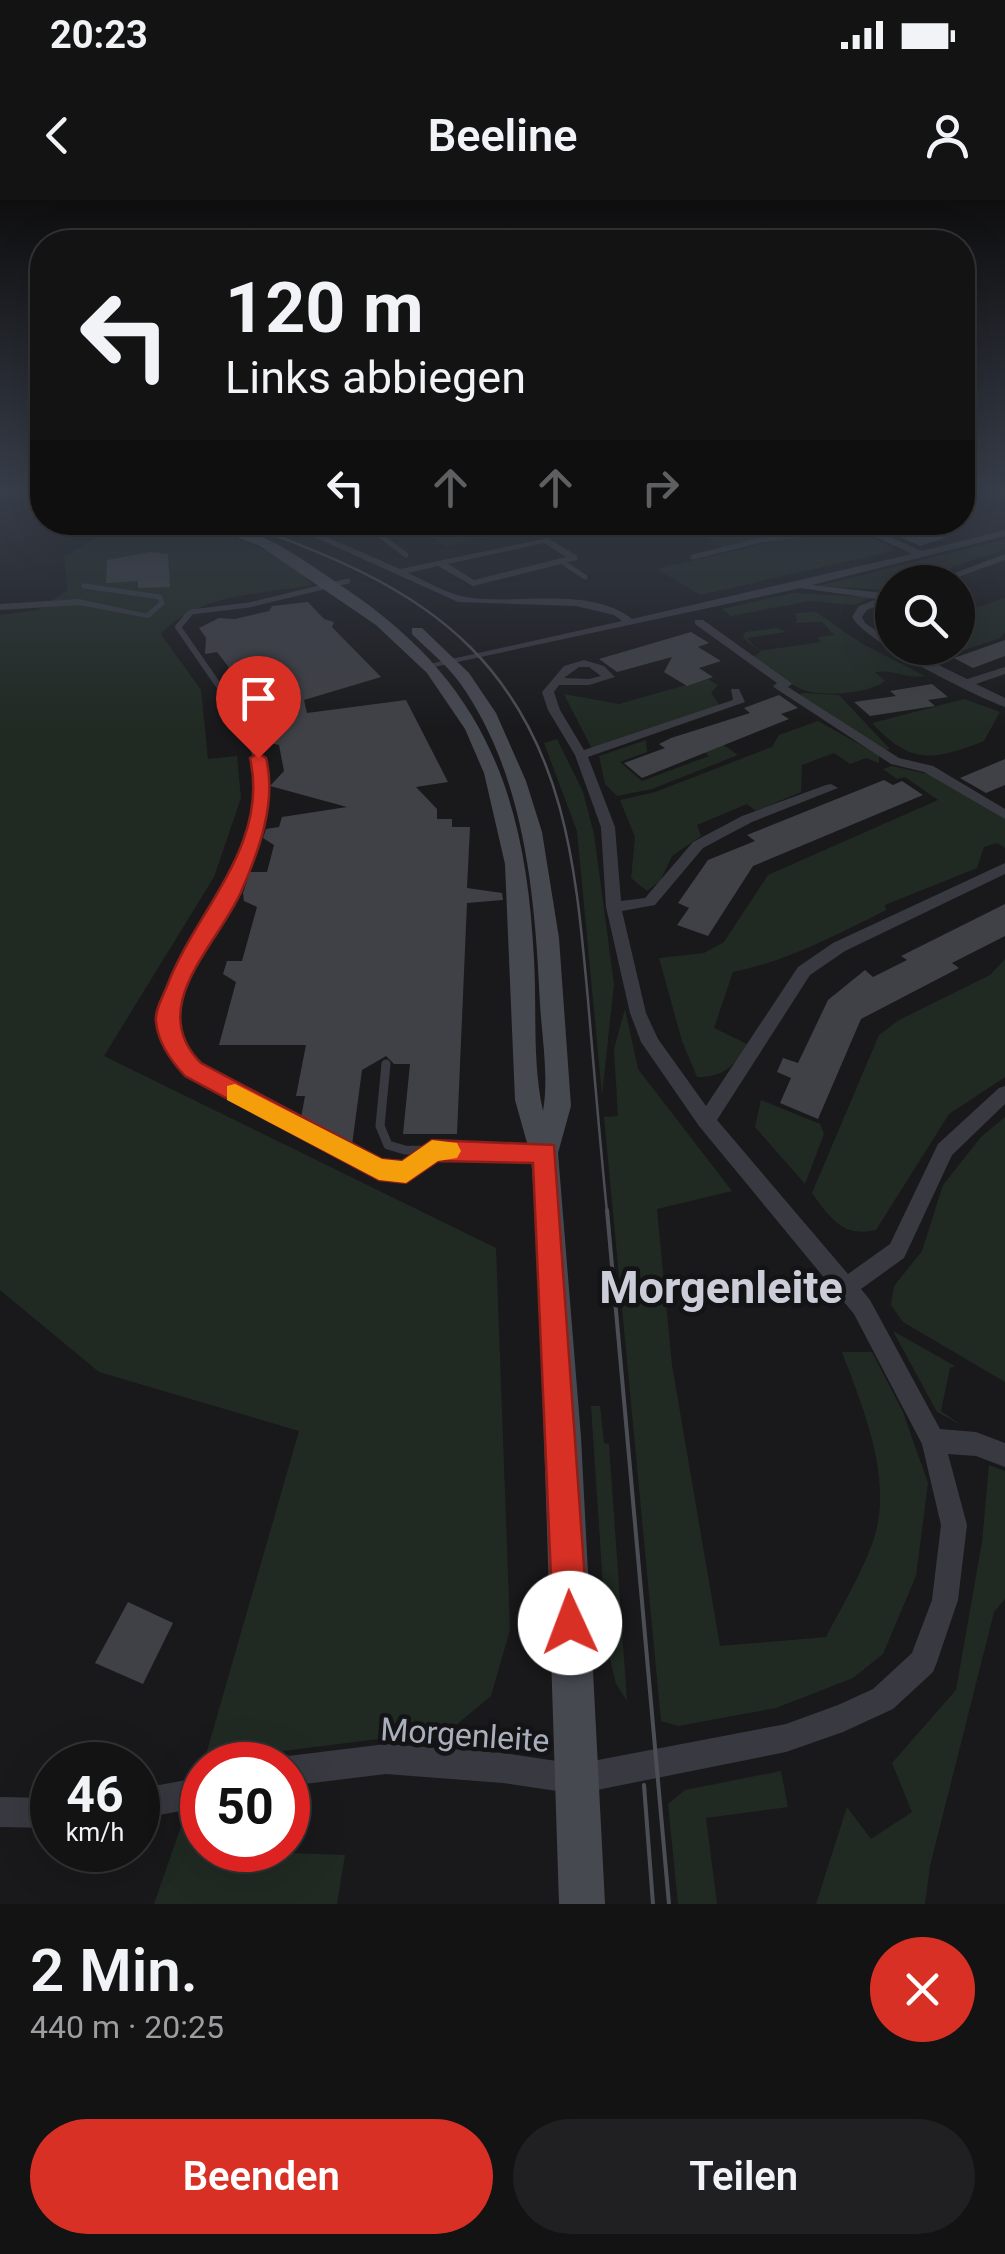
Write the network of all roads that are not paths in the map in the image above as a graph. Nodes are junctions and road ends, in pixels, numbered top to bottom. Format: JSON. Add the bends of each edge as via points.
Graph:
{"nodes":[{"id":1,"x":317,"y":571,"type":"edge"},
{"id":2,"x":397,"y":571,"type":"edge"},
{"id":3,"x":407,"y":571,"type":"edge"},
{"id":4,"x":452,"y":571,"type":"edge"},
{"id":5,"x":523,"y":571,"type":"edge"},
{"id":6,"x":576,"y":571,"type":"edge"},
{"id":7,"x":861,"y":571,"type":"edge"},
{"id":8,"x":400,"y":572,"type":"junction"},
{"id":9,"x":586,"y":577,"type":"dead end"},
{"id":10,"x":340,"y":583,"type":"junction"},
{"id":11,"x":800,"y":585,"type":"junction"},
{"id":12,"x":84,"y":586,"type":"dead end"},
{"id":13,"x":875,"y":595,"type":"edge"},
{"id":14,"x":875,"y":604,"type":"edge"},
{"id":15,"x":0,"y":606,"type":"edge"},
{"id":16,"x":148,"y":615,"type":"joint"},
{"id":17,"x":699,"y":622,"type":"dead end"},
{"id":18,"x":631,"y":623,"type":"junction"},
{"id":19,"x":875,"y":634,"type":"edge"},
{"id":20,"x":440,"y":665,"type":"junction"},
{"id":21,"x":931,"y":665,"type":"edge"},
{"id":22,"x":1005,"y":670,"type":"edge"},
{"id":23,"x":555,"y":681,"type":"dead end"},
{"id":24,"x":967,"y":684,"type":"junction"},
{"id":25,"x":735,"y":691,"type":"dead end"},
{"id":26,"x":1005,"y":703,"type":"edge"},
{"id":27,"x":581,"y":755,"type":"junction"},
{"id":28,"x":832,"y":788,"type":"dead end"},
{"id":29,"x":1005,"y":815,"type":"edge"},
{"id":30,"x":1005,"y":868,"type":"edge"},
{"id":31,"x":614,"y":907,"type":"junction"},
{"id":32,"x":386,"y":1064,"type":"dead end"},
{"id":33,"x":1005,"y":1094,"type":"edge"},
{"id":34,"x":706,"y":1121,"type":"junction"},
{"id":35,"x":432,"y":1150,"type":"junction"},
{"id":36,"x":545,"y":1152,"type":"junction"},
{"id":37,"x":847,"y":1287,"type":"junction"},
{"id":38,"x":932,"y":1441,"type":"junction"},
{"id":39,"x":1005,"y":1454,"type":"edge"},
{"id":40,"x":310,"y":1768,"type":"edge"},
{"id":41,"x":577,"y":1779,"type":"junction"},
{"id":42,"x":0,"y":1812,"type":"edge"},
{"id":43,"x":30,"y":1813,"type":"edge"},
{"id":44,"x":582,"y":1904,"type":"edge"}],
"edges":[{"from":1,"to":10,"type":"main road"},
{"from":2,"to":8,"type":"street"},
{"from":3,"to":8,"type":"street"},
{"from":4,"to":5,"type":"street","via":[[473,583]]},
{"from":6,"to":9,"type":"lane"},
{"from":7,"to":11,"type":"street"},
{"from":8,"to":18,"type":"street","via":[[462,600],[576,603]]},
{"from":10,"to":20,"type":"main road"},
{"from":10,"to":35,"type":"lane","via":[[191,612],[178,627],[250,732],[264,782],[230,895],[188,956],[166,1020],[178,1054],[193,1070],[379,1169],[406,1172]]},
{"from":11,"to":13,"type":"street"},
{"from":11,"to":18,"type":"street"},
{"from":12,"to":16,"type":"lane","via":[[160,597]]},
{"from":14,"to":19,"type":"street","via":[[857,618]]},
{"from":15,"to":16,"type":"street","via":[[79,602]]},
{"from":17,"to":29,"type":"street","via":[[786,684],[779,686],[892,759],[928,769]]},
{"from":18,"to":20,"type":"street"},
{"from":20,"to":36,"type":"main road","via":[[476,732],[504,809],[520,895],[529,1106]]},
{"from":21,"to":24,"type":"street"},
{"from":22,"to":24,"type":"street"},
{"from":23,"to":27,"type":"street","name":"Morgenleite","via":[[548,692],[554,710]]},
{"from":24,"to":26,"type":"street"},
{"from":25,"to":27,"type":"street","via":[[739,702]]},
{"from":27,"to":31,"type":"street","name":"Morgenleite","via":[[608,827]]},
{"from":28,"to":31,"type":"street","via":[[721,831],[698,845],[650,902]]},
{"from":30,"to":34,"type":"street","via":[[839,946],[804,971]]},
{"from":31,"to":34,"type":"street","name":"Morgenleite","via":[[650,1042]]},
{"from":32,"to":35,"type":"lane","via":[[382,1136],[396,1149]]},
{"from":33,"to":37,"type":"street","via":[[945,1150],[897,1250]]},
{"from":34,"to":37,"type":"street","name":"Morgenleite"},
{"from":35,"to":36,"type":"lane"},
{"from":36,"to":41,"type":"main road"},
{"from":37,"to":38,"type":"street","name":"Morgenleite","via":[[904,1378]]},
{"from":38,"to":39,"type":"street"},
{"from":38,"to":41,"type":"street","name":"Morgenleite","via":[[954,1525],[945,1600],[922,1662],[883,1698],[786,1738]]},
{"from":40,"to":41,"type":"street","name":"Morgenleite","via":[[386,1759]]},
{"from":41,"to":44,"type":"main road"},
{"from":42,"to":43,"type":"street"}]}
